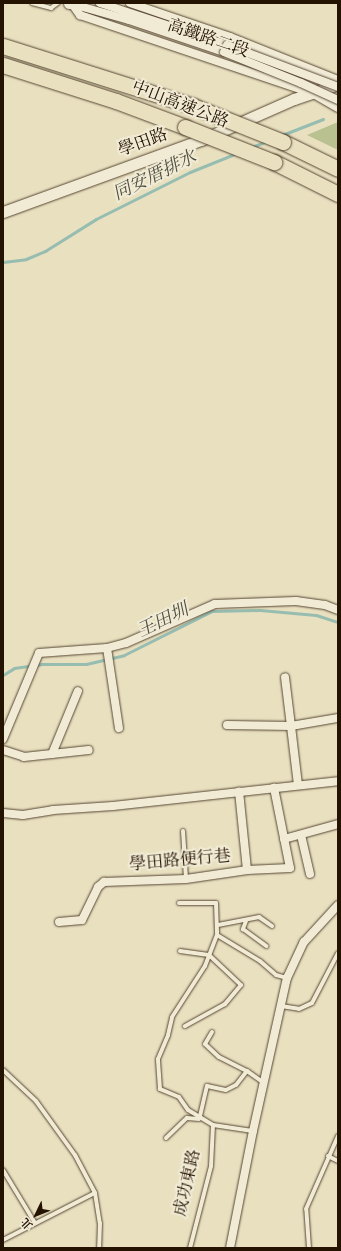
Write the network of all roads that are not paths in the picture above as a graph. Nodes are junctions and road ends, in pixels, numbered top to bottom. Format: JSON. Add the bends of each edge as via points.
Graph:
{"nodes":[{"id":1,"x":32,"y":3,"type":"edge"},
{"id":2,"x":58,"y":3,"type":"edge"},
{"id":3,"x":71,"y":3,"type":"edge"},
{"id":4,"x":100,"y":3,"type":"edge"},
{"id":5,"x":130,"y":3,"type":"edge"},
{"id":6,"x":3,"y":46,"type":"edge"},
{"id":7,"x":226,"y":48,"type":"junction"},
{"id":8,"x":3,"y":65,"type":"edge"},
{"id":9,"x":338,"y":80,"type":"edge"},
{"id":10,"x":338,"y":85,"type":"edge"},
{"id":11,"x":312,"y":93,"type":"junction"},
{"id":12,"x":338,"y":100,"type":"edge"},
{"id":13,"x":338,"y":108,"type":"edge"},
{"id":14,"x":338,"y":169,"type":"edge"},
{"id":15,"x":338,"y":194,"type":"edge"},
{"id":16,"x":3,"y":212,"type":"edge"},
{"id":17,"x":338,"y":610,"type":"edge"},
{"id":18,"x":107,"y":648,"type":"junction"},
{"id":19,"x":285,"y":677,"type":"dead end"},
{"id":20,"x":78,"y":691,"type":"dead end"},
{"id":21,"x":338,"y":718,"type":"edge"},
{"id":22,"x":227,"y":725,"type":"dead end"},
{"id":23,"x":292,"y":726,"type":"junction"},
{"id":24,"x":119,"y":728,"type":"dead end"},
{"id":25,"x":3,"y":739,"type":"edge"},
{"id":26,"x":3,"y":750,"type":"edge"},
{"id":27,"x":89,"y":750,"type":"dead end"},
{"id":28,"x":52,"y":754,"type":"junction"},
{"id":29,"x":338,"y":781,"type":"edge"},
{"id":30,"x":298,"y":785,"type":"junction"},
{"id":31,"x":274,"y":788,"type":"junction"},
{"id":32,"x":239,"y":791,"type":"junction"},
{"id":33,"x":3,"y":813,"type":"edge"},
{"id":34,"x":338,"y":824,"type":"edge"},
{"id":35,"x":183,"y":831,"type":"dead end"},
{"id":36,"x":301,"y":835,"type":"junction"},
{"id":37,"x":284,"y":839,"type":"junction"},
{"id":38,"x":247,"y":870,"type":"junction"},
{"id":39,"x":310,"y":874,"type":"dead end"},
{"id":40,"x":186,"y":879,"type":"junction"},
{"id":41,"x":179,"y":903,"type":"dead end"},
{"id":42,"x":338,"y":905,"type":"edge"},
{"id":43,"x":246,"y":921,"type":"junction"},
{"id":44,"x":59,"y":922,"type":"dead end"},
{"id":45,"x":218,"y":925,"type":"junction"},
{"id":46,"x":272,"y":926,"type":"dead end"},
{"id":47,"x":217,"y":935,"type":"junction"},
{"id":48,"x":266,"y":946,"type":"dead end"},
{"id":49,"x":180,"y":951,"type":"dead end"},
{"id":50,"x":338,"y":953,"type":"edge"},
{"id":51,"x":209,"y":955,"type":"junction"},
{"id":52,"x":287,"y":978,"type":"junction"},
{"id":53,"x":280,"y":1006,"type":"junction"},
{"id":54,"x":185,"y":1026,"type":"dead end"},
{"id":55,"x":212,"y":1032,"type":"dead end"},
{"id":56,"x":3,"y":1070,"type":"edge"},
{"id":57,"x":247,"y":1071,"type":"junction"},
{"id":58,"x":264,"y":1084,"type":"junction"},
{"id":59,"x":200,"y":1118,"type":"junction"},
{"id":60,"x":213,"y":1125,"type":"junction"},
{"id":61,"x":252,"y":1131,"type":"junction"},
{"id":62,"x":338,"y":1136,"type":"edge"},
{"id":63,"x":166,"y":1138,"type":"dead end"},
{"id":64,"x":328,"y":1156,"type":"junction"},
{"id":65,"x":338,"y":1160,"type":"edge"},
{"id":66,"x":3,"y":1170,"type":"edge"},
{"id":67,"x":95,"y":1193,"type":"junction"},
{"id":68,"x":35,"y":1223,"type":"junction"},
{"id":69,"x":3,"y":1240,"type":"edge"},
{"id":70,"x":99,"y":1248,"type":"edge"},
{"id":71,"x":190,"y":1248,"type":"edge"},
{"id":72,"x":230,"y":1248,"type":"edge"},
{"id":73,"x":309,"y":1248,"type":"edge"}],
"edges":[{"from":1,"to":2,"type":"lane","via":[[51,8]]},
{"from":3,"to":7,"type":"street"},
{"from":3,"to":11,"type":"street","name":"高鐵路二段","via":[[80,15]]},
{"from":4,"to":7,"type":"street"},
{"from":5,"to":9,"type":"street","name":"高鐵路二段","via":[[230,36]]},
{"from":6,"to":14,"type":"highway","name":"中山高速公路","bridge":true,"via":[[193,106],[283,142]]},
{"from":7,"to":10,"type":"street","bridge":true},
{"from":7,"to":12,"type":"street","bridge":true},
{"from":8,"to":15,"type":"highway","name":"中山高速公路","bridge":true,"via":[[116,101],[185,127],[274,162]]},
{"from":10,"to":11,"type":"main road","name":"學田路"},
{"from":11,"to":12,"type":"street"},
{"from":11,"to":13,"type":"street","name":"高鐵路二段"},
{"from":11,"to":16,"type":"main road","name":"學田路","via":[[201,140]]},
{"from":17,"to":18,"type":"street","via":[[325,605],[296,601],[215,604],[126,644]]},
{"from":18,"to":24,"type":"street"},
{"from":18,"to":25,"type":"street","via":[[38,653]]},
{"from":19,"to":23,"type":"street"},
{"from":20,"to":28,"type":"street"},
{"from":21,"to":23,"type":"street"},
{"from":22,"to":23,"type":"street"},
{"from":23,"to":30,"type":"street"},
{"from":26,"to":28,"type":"street","via":[[24,757]]},
{"from":27,"to":28,"type":"street"},
{"from":29,"to":30,"type":"street"},
{"from":30,"to":31,"type":"street"},
{"from":31,"to":32,"type":"street"},
{"from":31,"to":37,"type":"street"},
{"from":32,"to":33,"type":"street","via":[[113,806],[53,810],[23,816]]},
{"from":32,"to":38,"type":"street","name":"學田路便行巷"},
{"from":34,"to":36,"type":"street"},
{"from":35,"to":40,"type":"lane"},
{"from":36,"to":37,"type":"street"},
{"from":36,"to":39,"type":"street"},
{"from":37,"to":38,"type":"street","via":[[290,868]]},
{"from":38,"to":40,"type":"street","name":"學田路便行巷"},
{"from":40,"to":44,"type":"street","name":"學田路便行巷","via":[[104,882],[98,887],[82,920]]},
{"from":41,"to":45,"type":"lane","via":[[216,903]]},
{"from":42,"to":52,"type":"street","via":[[304,942]]},
{"from":43,"to":45,"type":"lane"},
{"from":43,"to":46,"type":"lane","via":[[259,917]]},
{"from":43,"to":48,"type":"lane","via":[[243,929]]},
{"from":45,"to":47,"type":"lane"},
{"from":47,"to":51,"type":"lane"},
{"from":47,"to":52,"type":"lane","via":[[260,961],[276,975]]},
{"from":49,"to":51,"type":"lane"},
{"from":50,"to":53,"type":"lane","via":[[312,1003],[299,1009]]},
{"from":51,"to":54,"type":"lane","via":[[241,985],[225,1004]]},
{"from":51,"to":59,"type":"lane","via":[[196,981],[172,1017],[158,1059],[160,1089],[179,1097],[188,1110]]},
{"from":52,"to":53,"type":"street"},
{"from":53,"to":58,"type":"street"},
{"from":55,"to":57,"type":"lane","via":[[205,1044],[219,1057]]},
{"from":56,"to":67,"type":"lane","via":[[36,1102],[75,1155]]},
{"from":57,"to":58,"type":"lane"},
{"from":57,"to":59,"type":"lane","via":[[236,1085],[226,1090],[207,1086]]},
{"from":58,"to":61,"type":"street"},
{"from":59,"to":60,"type":"lane"},
{"from":59,"to":63,"type":"lane","name":"成功東路","via":[[187,1118]]},
{"from":60,"to":61,"type":"lane"},
{"from":60,"to":71,"type":"lane","name":"成功東路","via":[[211,1166]]},
{"from":61,"to":72,"type":"street"},
{"from":62,"to":64,"type":"lane"},
{"from":64,"to":65,"type":"lane"},
{"from":64,"to":73,"type":"lane","via":[[306,1209]]},
{"from":66,"to":68,"type":"lane"},
{"from":67,"to":68,"type":"lane"},
{"from":67,"to":70,"type":"lane","via":[[100,1223]]},
{"from":68,"to":69,"type":"lane"}]}
